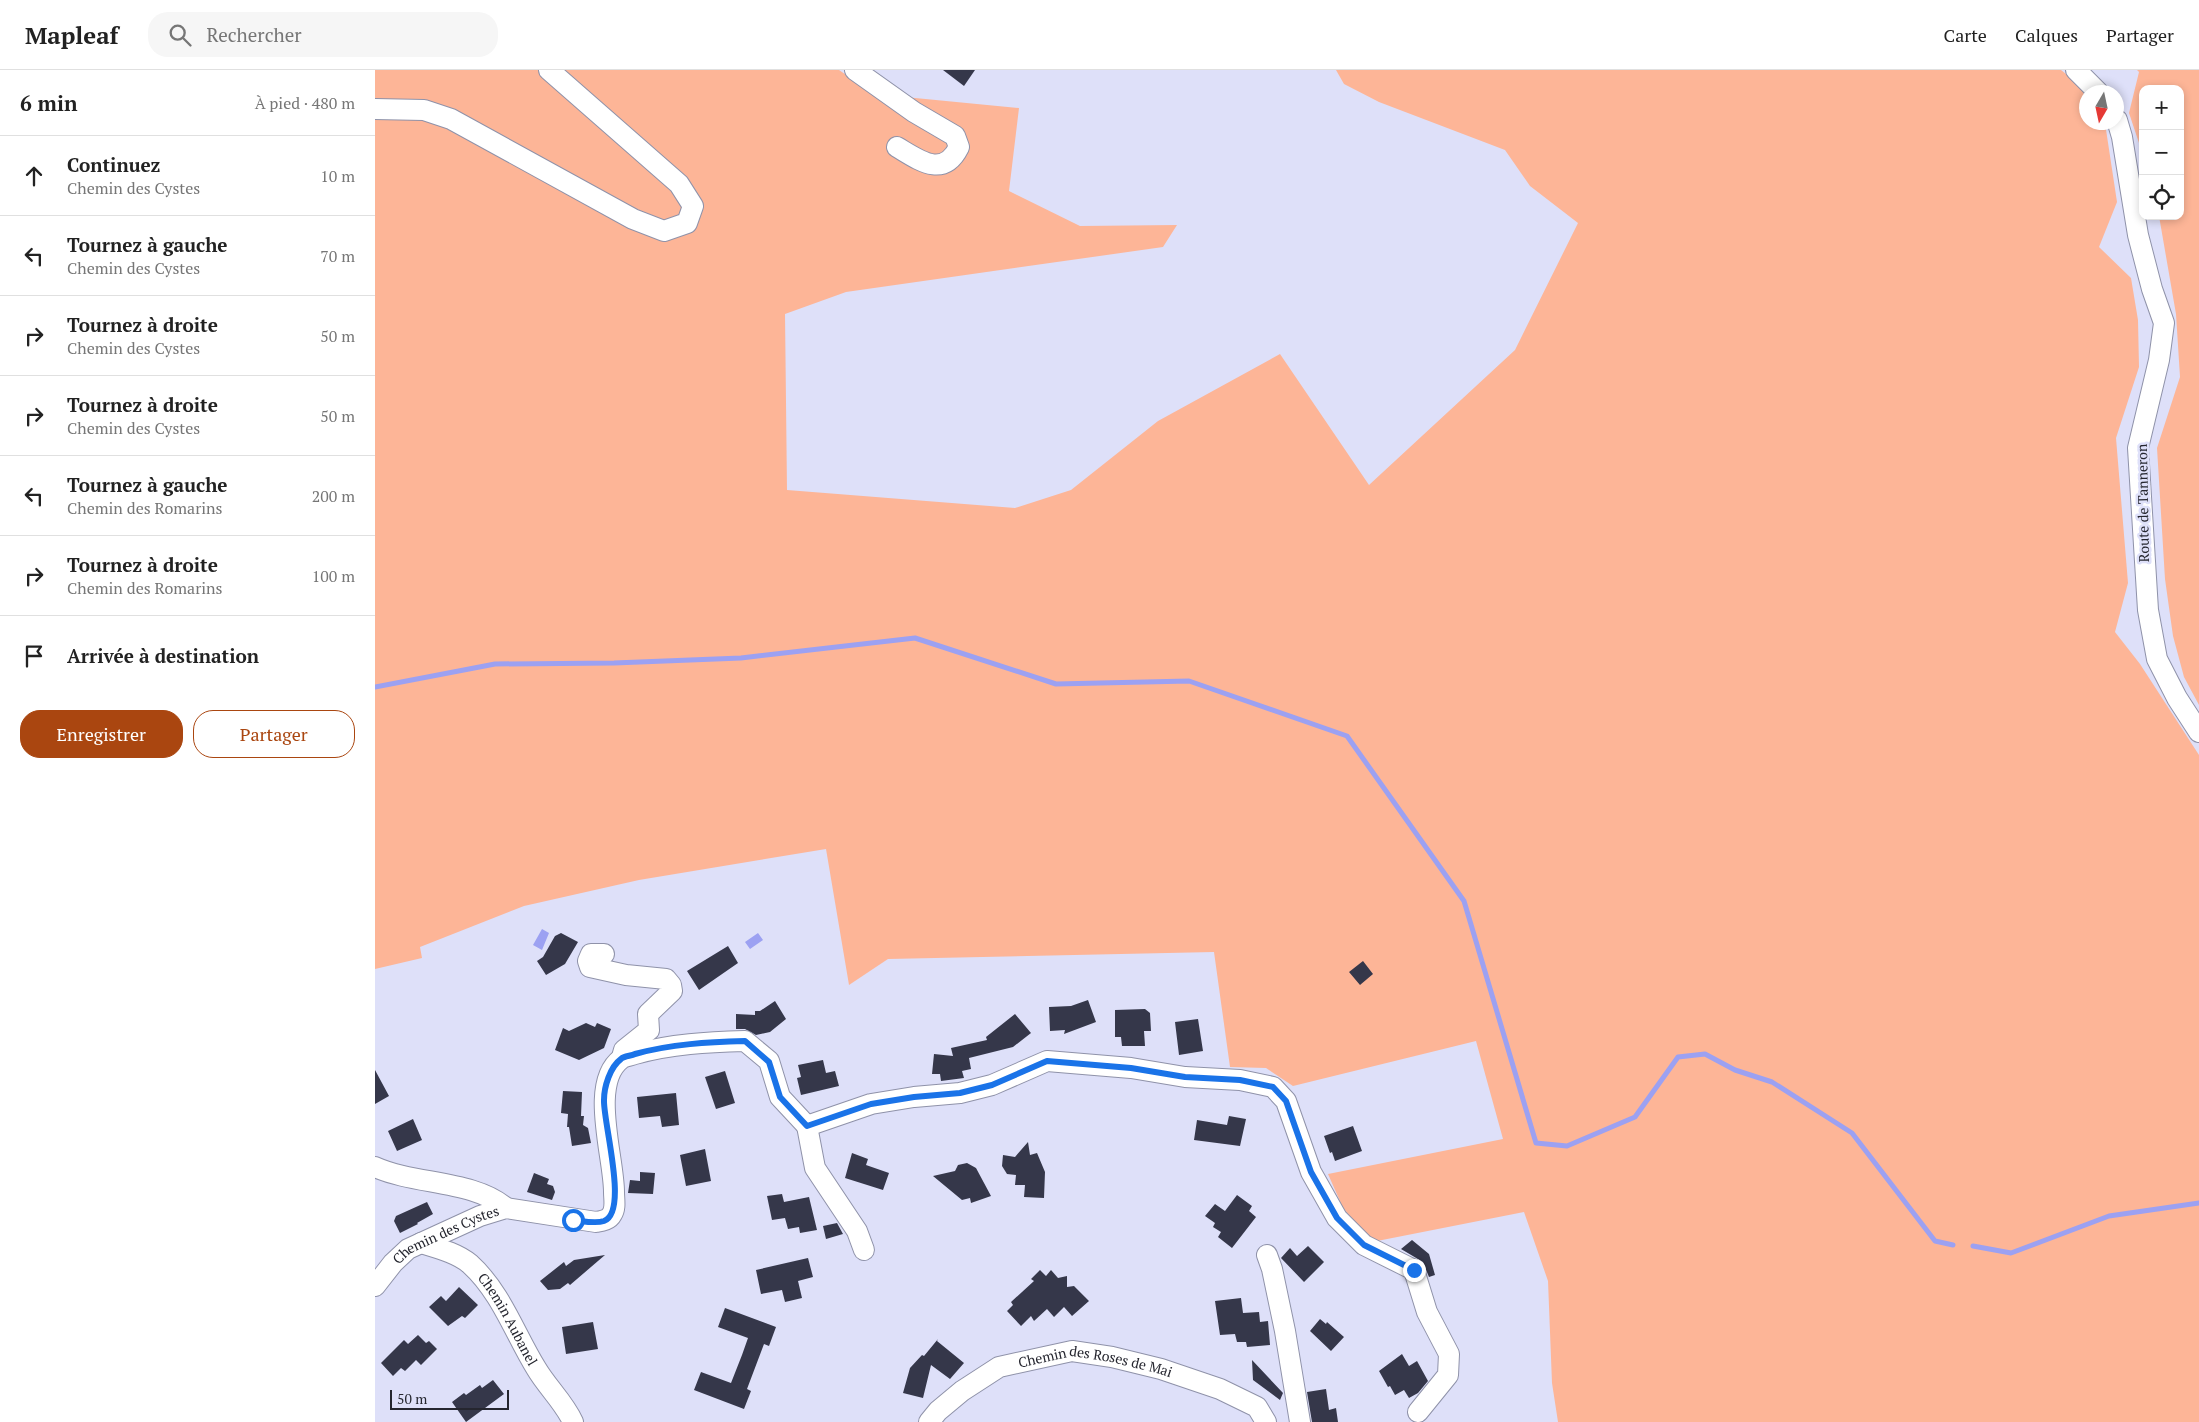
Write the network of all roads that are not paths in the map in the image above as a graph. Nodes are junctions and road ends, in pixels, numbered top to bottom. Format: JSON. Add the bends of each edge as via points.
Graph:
{"nodes":[{"id":1,"x":549,"y":70,"type":"edge"},
{"id":2,"x":855,"y":70,"type":"edge"},
{"id":3,"x":2075,"y":70,"type":"edge"},
{"id":4,"x":2091,"y":85,"type":"edge"},
{"id":5,"x":375,"y":109,"type":"edge"},
{"id":6,"x":2120,"y":130,"type":"edge"},
{"id":7,"x":897,"y":147,"type":"dead end"},
{"id":8,"x":2199,"y":732,"type":"edge"},
{"id":9,"x":605,"y":954,"type":"dead end"},
{"id":10,"x":621,"y":1059,"type":"junction"},
{"id":11,"x":807,"y":1126,"type":"junction"},
{"id":12,"x":375,"y":1167,"type":"edge"},
{"id":13,"x":506,"y":1208,"type":"junction"},
{"id":14,"x":421,"y":1243,"type":"junction"},
{"id":15,"x":864,"y":1250,"type":"dead end"},
{"id":16,"x":1267,"y":1255,"type":"dead end"},
{"id":17,"x":375,"y":1286,"type":"edge"},
{"id":18,"x":1418,"y":1412,"type":"dead end"},
{"id":19,"x":573,"y":1422,"type":"edge"},
{"id":20,"x":929,"y":1422,"type":"edge"},
{"id":21,"x":1266,"y":1422,"type":"edge"},
{"id":22,"x":1300,"y":1422,"type":"edge"}],
"edges":[{"from":1,"to":5,"type":"street","via":[[679,184],[693,206],[687,223],[664,231],[633,219],[451,118],[424,110]]},
{"from":2,"to":7,"type":"street","via":[[914,112],[955,136],[959,147],[948,163],[934,165]]},
{"from":3,"to":4,"type":"street"},
{"from":6,"to":8,"type":"street","name":"Route de Tanneron","via":[[2138,235],[2164,323],[2159,360],[2138,448],[2148,610],[2157,659]]},
{"from":9,"to":10,"type":"street","via":[[591,954],[590,967],[667,979],[672,991],[648,1014],[649,1030],[624,1050]]},
{"from":10,"to":11,"type":"street","via":[[703,1042],[745,1041],[769,1062],[780,1097]]},
{"from":10,"to":13,"type":"street","name":"Chemin des Cystes","via":[[608,1077],[603,1100],[614,1184],[612,1215],[605,1221],[596,1222]]},
{"from":11,"to":15,"type":"street","via":[[815,1168],[857,1231]]},
{"from":11,"to":18,"type":"street","via":[[871,1104],[960,1093],[992,1085],[1047,1061],[1240,1080],[1273,1087],[1286,1101],[1311,1172],[1337,1218],[1364,1245],[1414,1270],[1427,1312],[1449,1354],[1448,1375]]},
{"from":12,"to":13,"type":"street","via":[[407,1178],[484,1193]]},
{"from":13,"to":14,"type":"street","name":"Chemin des Cystes","via":[[480,1216]]},
{"from":14,"to":17,"type":"street","name":"Chemin des Cystes","via":[[408,1249],[393,1263]]},
{"from":14,"to":19,"type":"street","name":"Chemin Aubanel","via":[[444,1250],[470,1264],[500,1301],[536,1369]]},
{"from":16,"to":22,"type":"street","via":[[1285,1331]]},
{"from":20,"to":21,"type":"street","name":"Chemin des Roses de Mai","via":[[962,1391],[999,1367],[1072,1351],[1112,1356],[1220,1389],[1257,1407]]}]}
